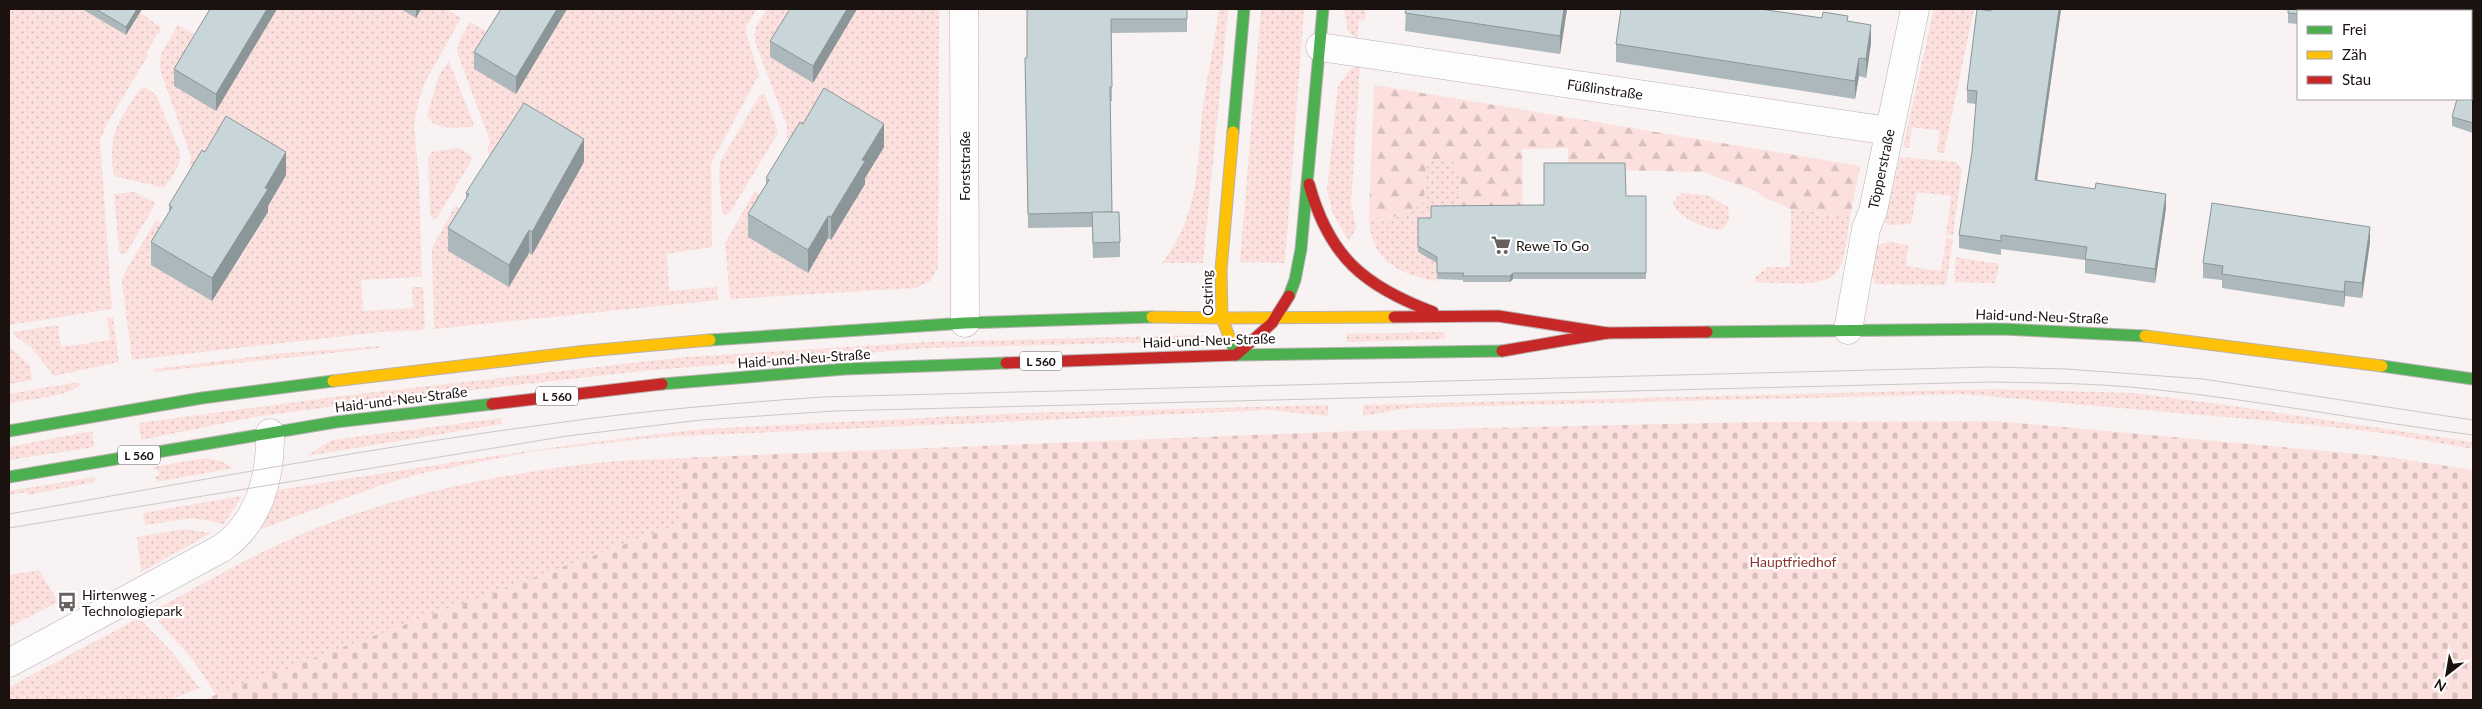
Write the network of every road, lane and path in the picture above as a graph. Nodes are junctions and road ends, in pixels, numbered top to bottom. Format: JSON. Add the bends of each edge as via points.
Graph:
{"nodes":[{"id":1,"x":964,"y":9,"type":"edge"},
{"id":2,"x":1244,"y":9,"type":"edge"},
{"id":3,"x":1324,"y":9,"type":"edge"},
{"id":4,"x":1915,"y":9,"type":"edge"},
{"id":5,"x":1320,"y":47,"type":"junction"},
{"id":6,"x":1889,"y":132,"type":"junction"},
{"id":7,"x":1309,"y":184,"type":"junction"},
{"id":8,"x":1448,"y":317,"type":"junction"},
{"id":9,"x":1222,"y":318,"type":"junction"},
{"id":10,"x":1277,"y":319,"type":"junction"},
{"id":11,"x":965,"y":323,"type":"junction"},
{"id":12,"x":1848,"y":330,"type":"junction"},
{"id":13,"x":1607,"y":333,"type":"junction"},
{"id":14,"x":1236,"y":354,"type":"junction"},
{"id":15,"x":2473,"y":379,"type":"edge"},
{"id":16,"x":9,"y":432,"type":"edge"},
{"id":17,"x":270,"y":433,"type":"junction"},
{"id":18,"x":9,"y":477,"type":"edge"},
{"id":19,"x":9,"y":663,"type":"edge"}],
"edges":[{"from":1,"to":11,"type":"street","name":"Forststraße"},
{"from":2,"to":9,"type":"main road","name":"Ostring","via":[[1220,270]]},
{"from":3,"to":5,"type":"main road"},
{"from":4,"to":6,"type":"street","name":"Töpperstraße"},
{"from":5,"to":6,"type":"street","name":"Füßlinstraße"},
{"from":5,"to":7,"type":"main road"},
{"from":6,"to":12,"type":"street","name":"Töpperstraße","via":[[1866,230]]},
{"from":7,"to":8,"type":"main road","via":[[1320,224],[1344,258],[1381,288],[1402,300]]},
{"from":7,"to":10,"type":"main road","via":[[1297,269],[1289,298]]},
{"from":8,"to":10,"type":"main road","name":"Haid-und-Neu-Straße"},
{"from":8,"to":13,"type":"main road","name":"Haid-und-Neu-Straße","via":[[1498,316]]},
{"from":9,"to":10,"type":"main road","name":"Haid-und-Neu-Straße"},
{"from":9,"to":11,"type":"main road","name":"Haid-und-Neu-Straße"},
{"from":9,"to":14,"type":"main road","name":"Ostring"},
{"from":10,"to":14,"type":"main road"},
{"from":11,"to":16,"type":"main road","name":"Haid-und-Neu-Straße","via":[[727,338],[432,368],[202,398]]},
{"from":12,"to":13,"type":"main road","name":"Haid-und-Neu-Straße"},
{"from":12,"to":15,"type":"main road","name":"Haid-und-Neu-Straße","via":[[2002,329],[2128,334]]},
{"from":13,"to":14,"type":"main road","name":"Haid-und-Neu-Straße","via":[[1497,352],[1402,350]]},
{"from":14,"to":17,"type":"main road","name":"Haid-und-Neu-Straße","number":"L 560","via":[[837,369],[440,409]]},
{"from":17,"to":18,"type":"main road","name":"Haid-und-Neu-Straße","number":"L 560"},
{"from":17,"to":19,"type":"street","via":[[265,485],[252,515],[236,537],[222,548]]}]}
